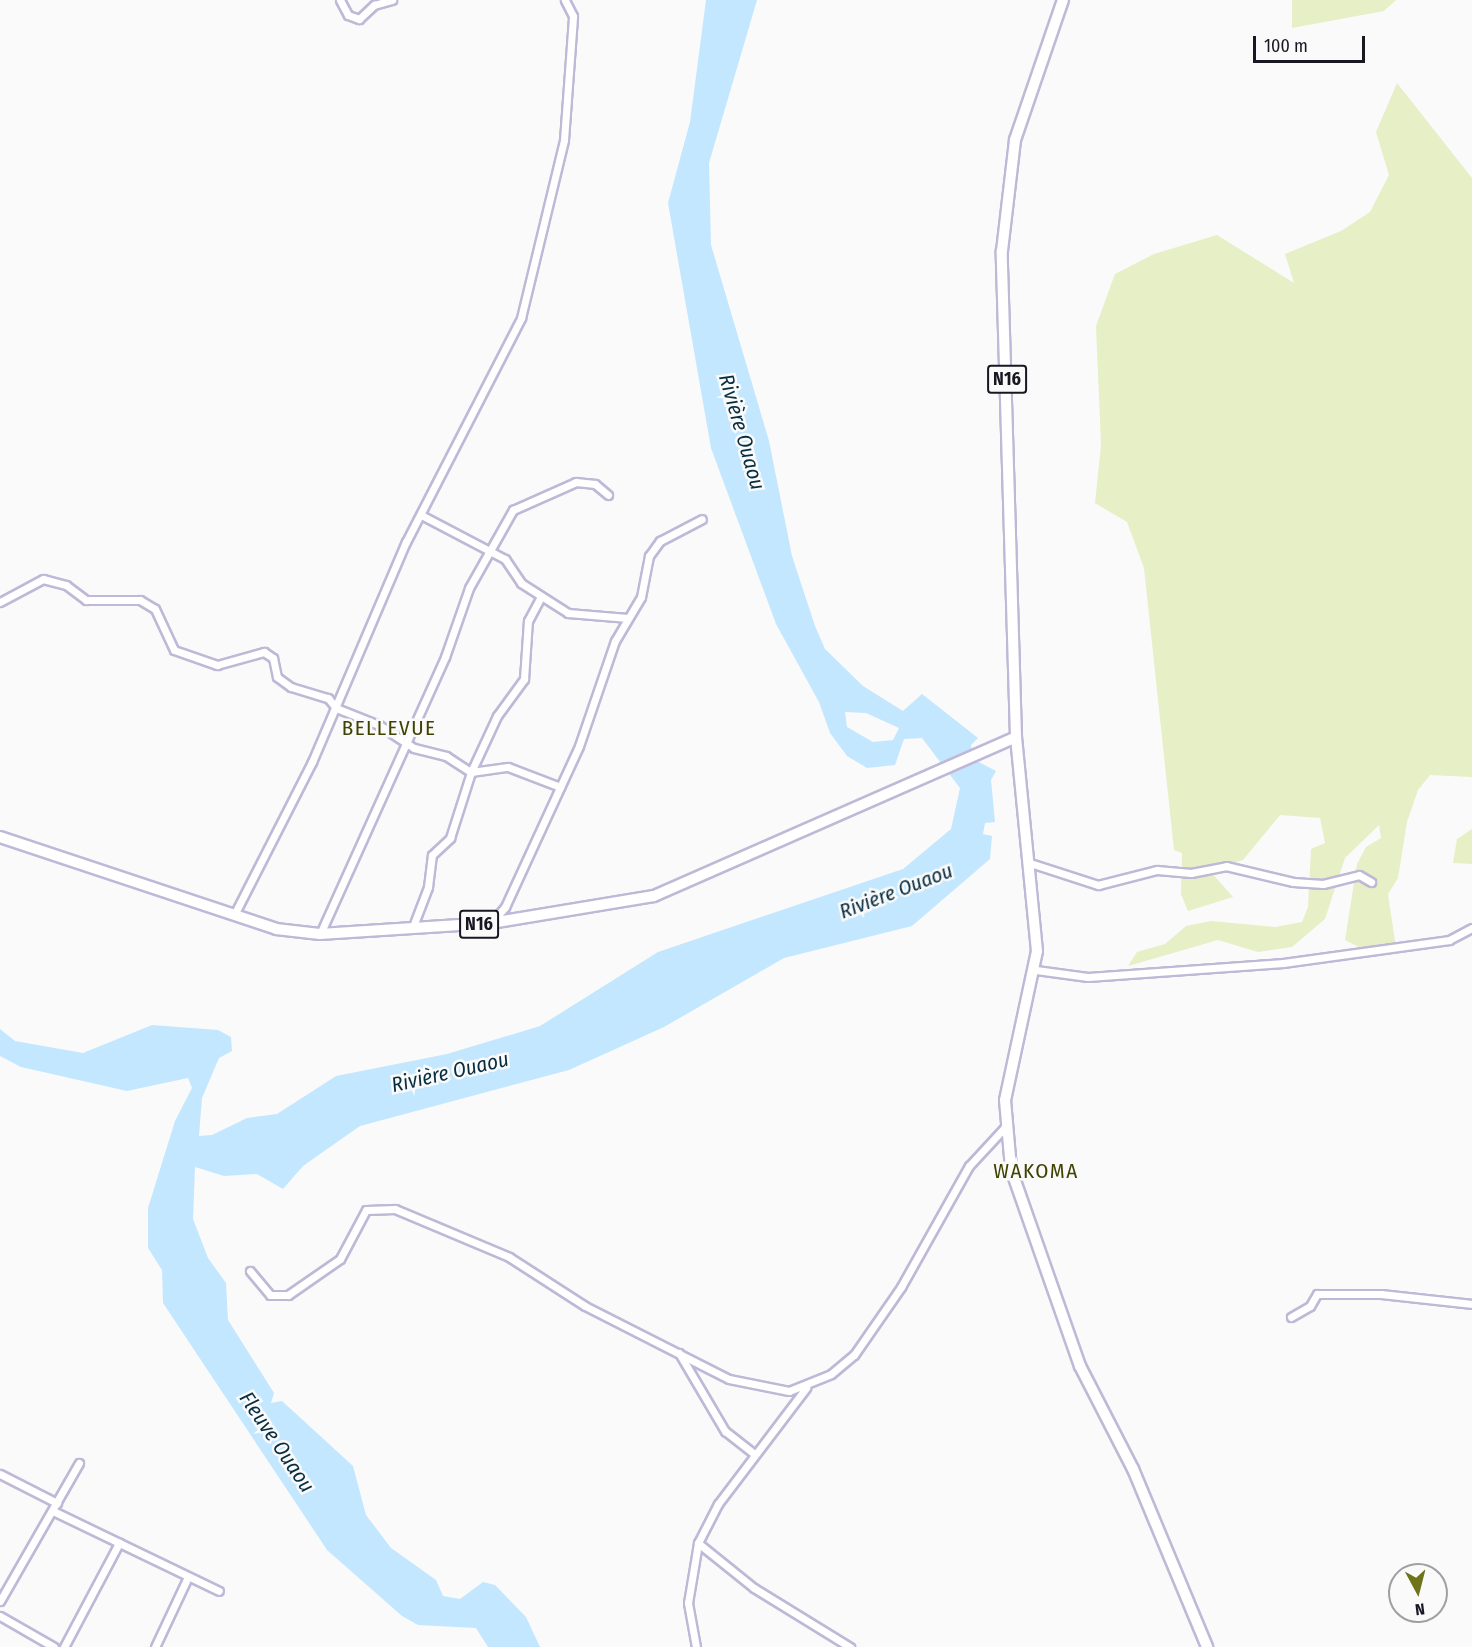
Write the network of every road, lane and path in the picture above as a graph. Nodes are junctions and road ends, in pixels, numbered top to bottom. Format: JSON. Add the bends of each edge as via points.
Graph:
{"nodes":[{"id":1,"x":340,"y":0,"type":"edge"},
{"id":2,"x":392,"y":0,"type":"edge"},
{"id":3,"x":565,"y":0,"type":"edge"},
{"id":4,"x":1063,"y":0,"type":"edge"},
{"id":5,"x":571,"y":4,"type":"edge"},
{"id":6,"x":608,"y":495,"type":"dead end"},
{"id":7,"x":423,"y":516,"type":"junction"},
{"id":8,"x":702,"y":519,"type":"dead end"},
{"id":9,"x":486,"y":552,"type":"junction"},
{"id":10,"x":541,"y":597,"type":"junction"},
{"id":11,"x":0,"y":602,"type":"edge"},
{"id":12,"x":628,"y":618,"type":"junction"},
{"id":13,"x":336,"y":708,"type":"junction"},
{"id":14,"x":1016,"y":737,"type":"junction"},
{"id":15,"x":403,"y":742,"type":"junction"},
{"id":16,"x":471,"y":772,"type":"junction"},
{"id":17,"x":560,"y":787,"type":"junction"},
{"id":18,"x":0,"y":837,"type":"edge"},
{"id":19,"x":1027,"y":862,"type":"junction"},
{"id":20,"x":1371,"y":882,"type":"dead end"},
{"id":21,"x":234,"y":915,"type":"junction"},
{"id":22,"x":491,"y":923,"type":"junction"},
{"id":23,"x":1472,"y":928,"type":"edge"},
{"id":24,"x":412,"y":929,"type":"junction"},
{"id":25,"x":320,"y":934,"type":"junction"},
{"id":26,"x":1036,"y":970,"type":"junction"},
{"id":27,"x":1005,"y":1127,"type":"junction"},
{"id":28,"x":250,"y":1272,"type":"dead end"},
{"id":29,"x":1472,"y":1304,"type":"edge"},
{"id":30,"x":1291,"y":1317,"type":"dead end"},
{"id":31,"x":678,"y":1352,"type":"junction"},
{"id":32,"x":806,"y":1388,"type":"junction"},
{"id":33,"x":753,"y":1453,"type":"junction"},
{"id":34,"x":79,"y":1464,"type":"dead end"},
{"id":35,"x":0,"y":1474,"type":"edge"},
{"id":36,"x":57,"y":1503,"type":"junction"},
{"id":37,"x":53,"y":1511,"type":"junction"},
{"id":38,"x":119,"y":1543,"type":"junction"},
{"id":39,"x":698,"y":1543,"type":"junction"},
{"id":40,"x":188,"y":1577,"type":"junction"},
{"id":41,"x":219,"y":1591,"type":"dead end"},
{"id":42,"x":0,"y":1601,"type":"edge"},
{"id":43,"x":0,"y":1616,"type":"edge"},
{"id":44,"x":54,"y":1647,"type":"edge"},
{"id":45,"x":64,"y":1647,"type":"edge"},
{"id":46,"x":155,"y":1647,"type":"edge"},
{"id":47,"x":696,"y":1647,"type":"edge"},
{"id":48,"x":850,"y":1647,"type":"edge"},
{"id":49,"x":1207,"y":1647,"type":"edge"}],
"edges":[{"from":1,"to":2,"type":"street","via":[[348,15],[359,18],[374,4]]},
{"from":3,"to":5,"type":"street"},
{"from":4,"to":14,"type":"main road","name":"N16","number":"N16","via":[[1015,140],[1002,251]]},
{"from":5,"to":7,"type":"street","via":[[564,140],[521,318]]},
{"from":6,"to":9,"type":"street","via":[[595,484],[558,487],[513,510]]},
{"from":7,"to":9,"type":"street"},
{"from":7,"to":13,"type":"street","via":[[365,630]]},
{"from":8,"to":12,"type":"street","via":[[660,541],[650,556],[641,597]]},
{"from":9,"to":10,"type":"street","via":[[505,559],[521,583]]},
{"from":9,"to":15,"type":"street"},
{"from":10,"to":12,"type":"street","via":[[568,613],[596,611]]},
{"from":10,"to":16,"type":"street","via":[[528,621],[524,680],[497,716]]},
{"from":11,"to":13,"type":"street","via":[[44,579],[66,585],[86,600],[140,600],[155,609],[174,650],[217,665],[264,652],[273,658],[277,677],[328,699]]},
{"from":12,"to":17,"type":"street"},
{"from":13,"to":15,"type":"street","via":[[379,725]]},
{"from":13,"to":21,"type":"street"},
{"from":14,"to":19,"type":"main road","name":"N16"},
{"from":14,"to":22,"type":"main road","number":"N16","via":[[654,896]]},
{"from":15,"to":16,"type":"street","via":[[446,756]]},
{"from":15,"to":25,"type":"street"},
{"from":16,"to":17,"type":"street","via":[[508,767]]},
{"from":16,"to":24,"type":"street","via":[[450,838],[432,855],[428,887]]},
{"from":17,"to":22,"type":"street","via":[[505,907]]},
{"from":18,"to":21,"type":"main road","number":"N16"},
{"from":19,"to":20,"type":"street","via":[[1098,885],[1157,870],[1191,873],[1226,866],[1252,868],[1284,881],[1323,884],[1359,875]]},
{"from":19,"to":26,"type":"main road","name":"N16"},
{"from":21,"to":25,"type":"main road","number":"N16","via":[[276,929]]},
{"from":22,"to":24,"type":"main road","number":"N16"},
{"from":23,"to":26,"type":"street","via":[[1449,939],[1283,963],[1088,976]]},
{"from":24,"to":25,"type":"main road","number":"N16"},
{"from":26,"to":27,"type":"main road","name":"N16","via":[[1008,1080]]},
{"from":27,"to":32,"type":"street","via":[[969,1166],[870,1333],[846,1361]]},
{"from":27,"to":49,"type":"main road","name":"N16","via":[[1017,1198],[1080,1366],[1133,1469]]},
{"from":28,"to":31,"type":"street","via":[[270,1295],[288,1294],[340,1259],[353,1227],[366,1210],[378,1206],[508,1257],[585,1306]]},
{"from":29,"to":30,"type":"street","via":[[1381,1294],[1317,1294],[1310,1306]]},
{"from":31,"to":32,"type":"street","via":[[761,1388]]},
{"from":31,"to":33,"type":"street","via":[[725,1431]]},
{"from":32,"to":33,"type":"street"},
{"from":33,"to":39,"type":"street"},
{"from":34,"to":36,"type":"street"},
{"from":35,"to":36,"type":"street"},
{"from":36,"to":37,"type":"street"},
{"from":37,"to":38,"type":"street"},
{"from":37,"to":42,"type":"street"},
{"from":38,"to":40,"type":"street"},
{"from":38,"to":45,"type":"street"},
{"from":39,"to":47,"type":"street","via":[[688,1603]]},
{"from":39,"to":48,"type":"street","via":[[754,1588]]},
{"from":40,"to":41,"type":"street"},
{"from":40,"to":46,"type":"street"},
{"from":43,"to":44,"type":"street"}]}
